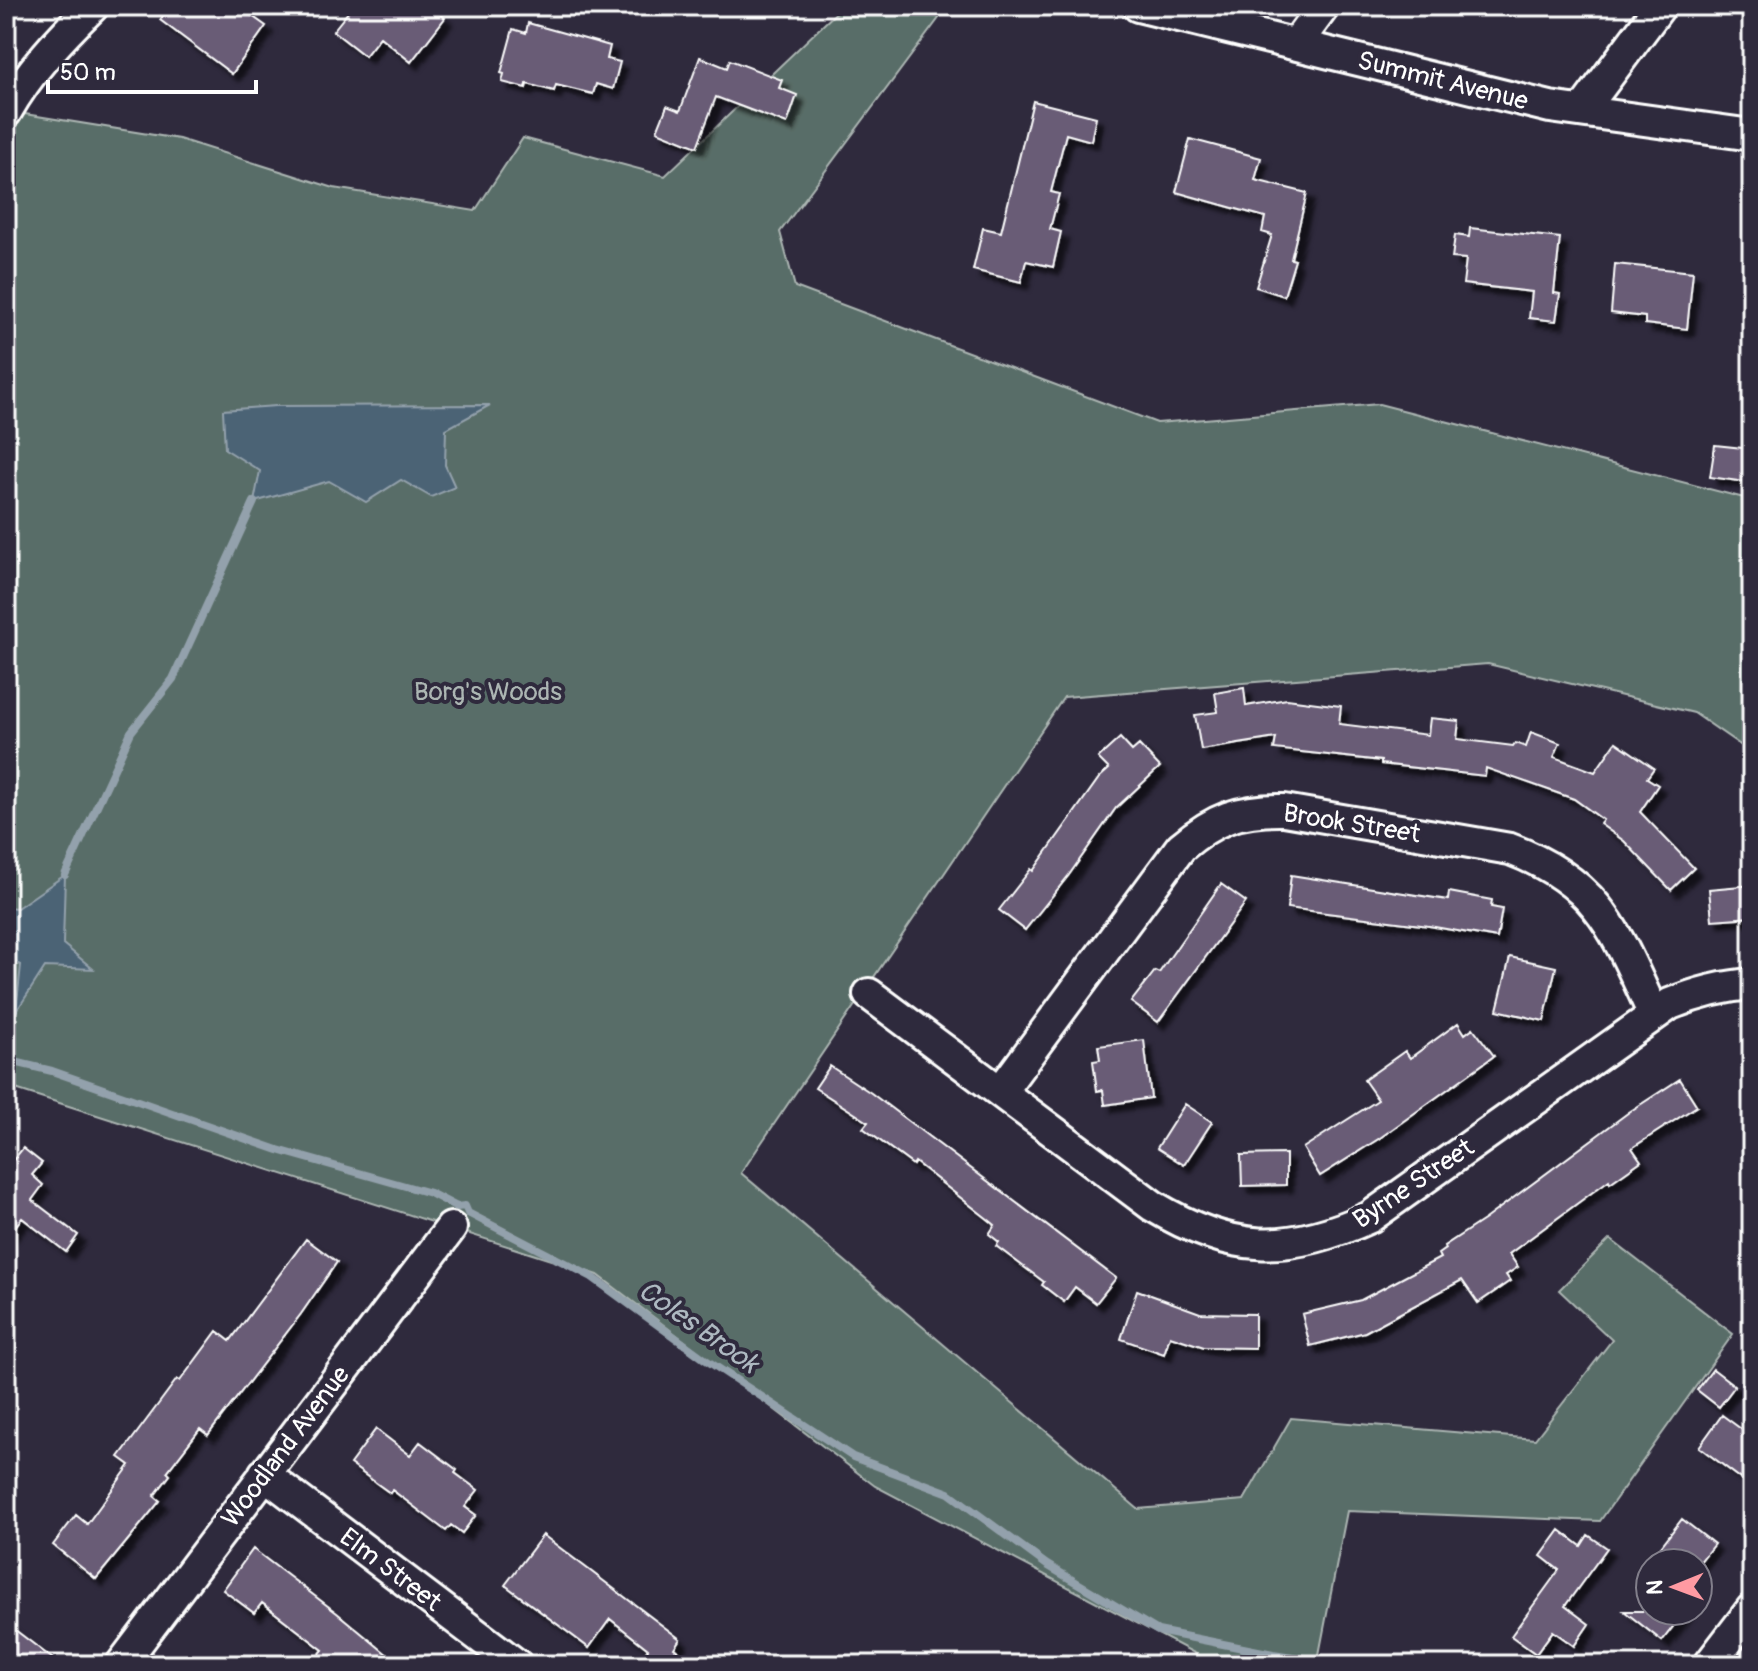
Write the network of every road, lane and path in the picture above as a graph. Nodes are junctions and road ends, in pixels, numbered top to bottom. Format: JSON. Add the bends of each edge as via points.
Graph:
{"nodes":[{"id":1,"x":93,"y":6,"type":"edge"},
{"id":2,"x":1138,"y":6,"type":"edge"},
{"id":3,"x":1324,"y":6,"type":"edge"},
{"id":4,"x":1660,"y":6,"type":"edge"},
{"id":5,"x":1296,"y":44,"type":"junction"},
{"id":6,"x":1582,"y":111,"type":"junction"},
{"id":7,"x":6,"y":112,"type":"edge"},
{"id":8,"x":1752,"y":135,"type":"edge"},
{"id":9,"x":1752,"y":984,"type":"edge"},
{"id":10,"x":869,"y":994,"type":"dead end"},
{"id":11,"x":1654,"y":1015,"type":"junction"},
{"id":12,"x":1001,"y":1091,"type":"junction"},
{"id":13,"x":451,"y":1228,"type":"dead end"},
{"id":14,"x":264,"y":1474,"type":"junction"},
{"id":15,"x":1752,"y":1609,"type":"edge"},
{"id":16,"x":121,"y":1665,"type":"edge"},
{"id":17,"x":517,"y":1665,"type":"edge"},
{"id":18,"x":1709,"y":1665,"type":"edge"}],
"edges":[{"from":1,"to":7,"type":"street","via":[[56,42]]},
{"from":2,"to":5,"type":"street","name":"Summit Avenue"},
{"from":3,"to":5,"type":"street"},
{"from":4,"to":6,"type":"street"},
{"from":5,"to":6,"type":"street","name":"Summit Avenue"},
{"from":6,"to":8,"type":"street","name":"Summit Avenue"},
{"from":9,"to":11,"type":"street","name":"Byrne Street","via":[[1698,993]]},
{"from":10,"to":12,"type":"street","name":"Byrne Street"},
{"from":11,"to":12,"type":"street","name":"Byrne Street","via":[[1370,1217],[1332,1234],[1292,1243],[1221,1238],[1185,1225]]},
{"from":11,"to":12,"type":"street","name":"Brook Street","via":[[1598,905],[1541,860],[1510,849],[1259,809],[1203,828],[1181,847]]},
{"from":13,"to":14,"type":"street","name":"Woodland Avenue"},
{"from":14,"to":16,"type":"street","name":"Woodland Avenue"},
{"from":14,"to":17,"type":"street","name":"Elm Street"},
{"from":15,"to":18,"type":"street"}]}
